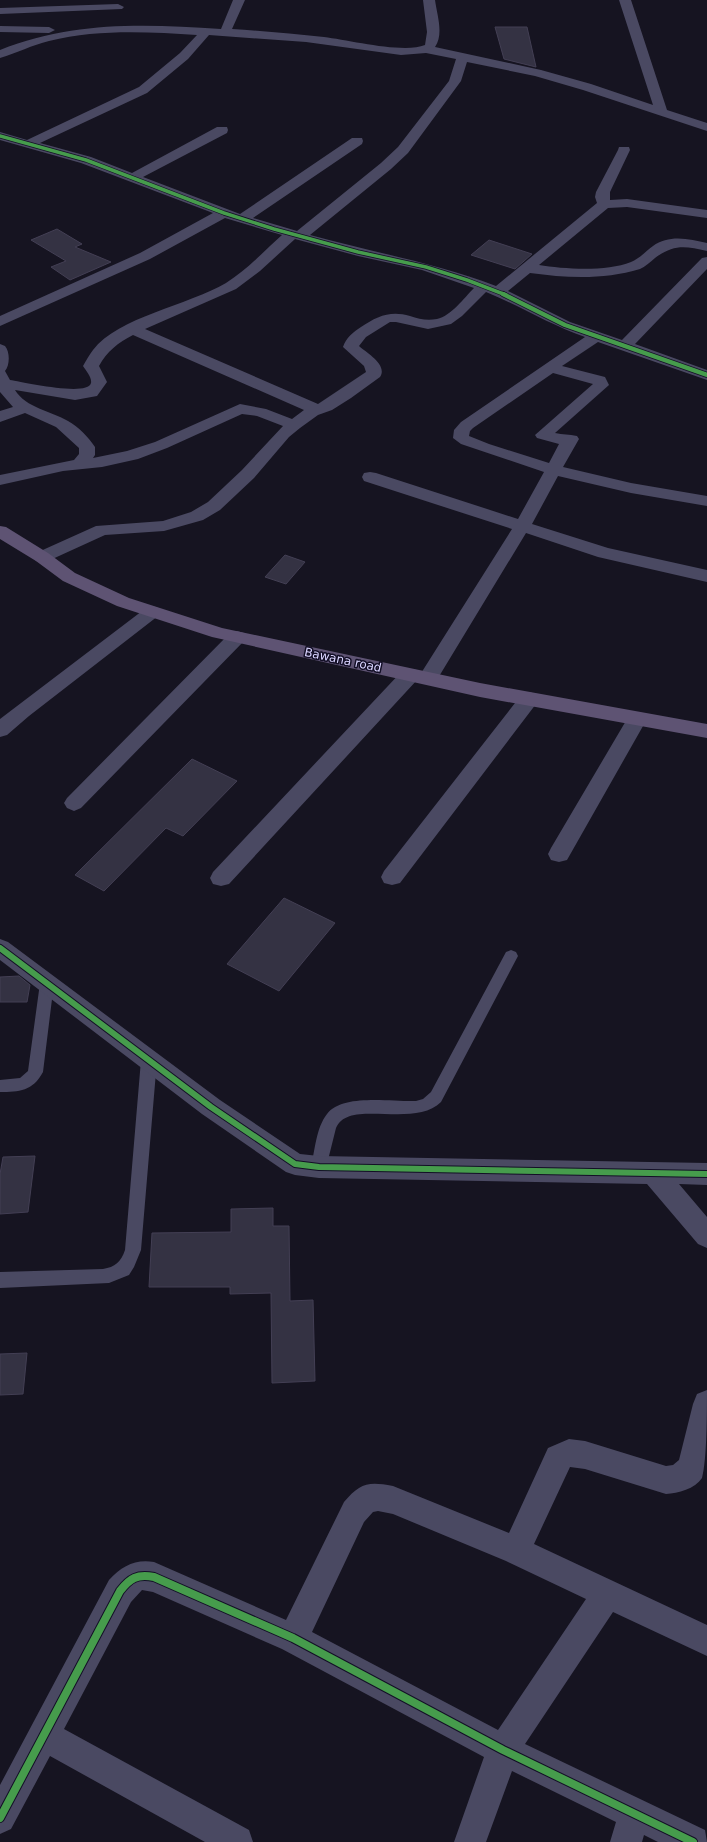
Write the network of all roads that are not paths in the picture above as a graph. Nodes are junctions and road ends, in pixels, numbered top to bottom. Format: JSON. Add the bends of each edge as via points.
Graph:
{"nodes":[{"id":1,"x":3,"y":0,"type":"edge"},
{"id":2,"x":239,"y":0,"type":"edge"},
{"id":3,"x":429,"y":0,"type":"edge"},
{"id":4,"x":625,"y":0,"type":"edge"},
{"id":5,"x":119,"y":4,"type":"edge"},
{"id":6,"x":0,"y":7,"type":"edge"},
{"id":7,"x":0,"y":11,"type":"edge"},
{"id":8,"x":0,"y":29,"type":"edge"},
{"id":9,"x":116,"y":29,"type":"junction"},
{"id":10,"x":82,"y":31,"type":"junction"},
{"id":11,"x":206,"y":31,"type":"junction"},
{"id":12,"x":225,"y":32,"type":"junction"},
{"id":13,"x":426,"y":49,"type":"junction"},
{"id":14,"x":0,"y":54,"type":"edge"},
{"id":15,"x":463,"y":57,"type":"junction"},
{"id":16,"x":661,"y":110,"type":"junction"},
{"id":17,"x":707,"y":127,"type":"edge"},
{"id":18,"x":222,"y":130,"type":"dead end"},
{"id":19,"x":0,"y":136,"type":"edge"},
{"id":20,"x":357,"y":141,"type":"dead end"},
{"id":21,"x":28,"y":144,"type":"junction"},
{"id":22,"x":624,"y":150,"type":"dead end"},
{"id":23,"x":134,"y":177,"type":"junction"},
{"id":24,"x":604,"y":204,"type":"junction"},
{"id":25,"x":224,"y":213,"type":"junction"},
{"id":26,"x":707,"y":214,"type":"edge"},
{"id":27,"x":242,"y":219,"type":"junction"},
{"id":28,"x":296,"y":235,"type":"junction"},
{"id":29,"x":707,"y":247,"type":"edge"},
{"id":30,"x":707,"y":261,"type":"edge"},
{"id":31,"x":527,"y":268,"type":"junction"},
{"id":32,"x":484,"y":286,"type":"junction"},
{"id":33,"x":498,"y":292,"type":"junction"},
{"id":34,"x":0,"y":322,"type":"edge"},
{"id":35,"x":134,"y":329,"type":"junction"},
{"id":36,"x":595,"y":337,"type":"junction"},
{"id":37,"x":624,"y":347,"type":"junction"},
{"id":38,"x":0,"y":349,"type":"edge"},
{"id":39,"x":550,"y":368,"type":"junction"},
{"id":40,"x":1,"y":374,"type":"edge"},
{"id":41,"x":707,"y":375,"type":"edge"},
{"id":42,"x":24,"y":408,"type":"junction"},
{"id":43,"x":318,"y":410,"type":"junction"},
{"id":44,"x":0,"y":417,"type":"edge"},
{"id":45,"x":294,"y":425,"type":"junction"},
{"id":46,"x":78,"y":465,"type":"junction"},
{"id":47,"x":554,"y":469,"type":"junction"},
{"id":48,"x":370,"y":477,"type":"dead end"},
{"id":49,"x":0,"y":480,"type":"edge"},
{"id":50,"x":707,"y":501,"type":"edge"},
{"id":51,"x":521,"y":527,"type":"junction"},
{"id":52,"x":0,"y":531,"type":"edge"},
{"id":53,"x":42,"y":557,"type":"junction"},
{"id":54,"x":707,"y":576,"type":"edge"},
{"id":55,"x":152,"y":612,"type":"junction"},
{"id":56,"x":237,"y":637,"type":"junction"},
{"id":57,"x":419,"y":677,"type":"junction"},
{"id":58,"x":529,"y":699,"type":"junction"},
{"id":59,"x":638,"y":719,"type":"junction"},
{"id":60,"x":0,"y":730,"type":"edge"},
{"id":61,"x":707,"y":731,"type":"edge"},
{"id":62,"x":74,"y":803,"type":"dead end"},
{"id":63,"x":559,"y":854,"type":"dead end"},
{"id":64,"x":392,"y":877,"type":"dead end"},
{"id":65,"x":221,"y":878,"type":"dead end"},
{"id":66,"x":0,"y":948,"type":"edge"},
{"id":67,"x":511,"y":956,"type":"dead end"},
{"id":68,"x":47,"y":983,"type":"junction"},
{"id":69,"x":149,"y":1060,"type":"junction"},
{"id":70,"x":0,"y":1086,"type":"edge"},
{"id":71,"x":318,"y":1167,"type":"junction"},
{"id":72,"x":654,"y":1173,"type":"junction"},
{"id":73,"x":707,"y":1174,"type":"edge"},
{"id":74,"x":707,"y":1236,"type":"edge"},
{"id":75,"x":0,"y":1280,"type":"edge"},
{"id":76,"x":707,"y":1404,"type":"edge"},
{"id":77,"x":516,"y":1551,"type":"junction"},
{"id":78,"x":607,"y":1594,"type":"junction"},
{"id":79,"x":293,"y":1638,"type":"junction"},
{"id":80,"x":707,"y":1641,"type":"edge"},
{"id":81,"x":44,"y":1735,"type":"junction"},
{"id":82,"x":503,"y":1750,"type":"junction"},
{"id":83,"x":0,"y":1818,"type":"edge"},
{"id":84,"x":630,"y":1828,"type":"edge"},
{"id":85,"x":237,"y":1842,"type":"edge"},
{"id":86,"x":470,"y":1842,"type":"edge"},
{"id":87,"x":693,"y":1842,"type":"edge"}],
"edges":[{"from":1,"to":6,"type":"street"},
{"from":2,"to":12,"type":"street"},
{"from":3,"to":13,"type":"street","via":[[434,34],[430,46]]},
{"from":4,"to":16,"type":"street"},
{"from":5,"to":7,"type":"street"},
{"from":5,"to":9,"type":"street"},
{"from":8,"to":10,"type":"street"},
{"from":9,"to":10,"type":"street"},
{"from":9,"to":11,"type":"street"},
{"from":10,"to":14,"type":"street","via":[[32,41]]},
{"from":11,"to":12,"type":"street"},
{"from":11,"to":21,"type":"street","via":[[184,56],[143,90]]},
{"from":12,"to":13,"type":"street","via":[[290,36],[400,51]]},
{"from":13,"to":15,"type":"street"},
{"from":15,"to":16,"type":"street","via":[[537,73]]},
{"from":15,"to":28,"type":"street","via":[[455,81],[403,150]]},
{"from":16,"to":17,"type":"street"},
{"from":18,"to":23,"type":"street"},
{"from":19,"to":21,"type":"street"},
{"from":20,"to":27,"type":"street"},
{"from":21,"to":23,"type":"street"},
{"from":22,"to":24,"type":"street","via":[[603,192]]},
{"from":23,"to":25,"type":"street"},
{"from":24,"to":26,"type":"street","via":[[628,203]]},
{"from":24,"to":31,"type":"street"},
{"from":25,"to":27,"type":"street"},
{"from":25,"to":34,"type":"street","via":[[145,256],[11,310]]},
{"from":27,"to":28,"type":"street"},
{"from":28,"to":32,"type":"street","via":[[426,268]]},
{"from":28,"to":35,"type":"street","via":[[231,286]]},
{"from":29,"to":31,"type":"street","via":[[672,243],[661,247],[637,265],[613,272],[562,273]]},
{"from":30,"to":37,"type":"street"},
{"from":31,"to":33,"type":"street"},
{"from":32,"to":33,"type":"street"},
{"from":32,"to":43,"type":"street","via":[[450,318],[438,324],[390,316],[377,321],[354,340],[351,347],[370,363],[374,374]]},
{"from":33,"to":36,"type":"street","via":[[547,317]]},
{"from":35,"to":40,"type":"street","via":[[113,339],[92,360],[91,366],[99,377],[99,383],[91,393],[75,395]]},
{"from":35,"to":43,"type":"street"},
{"from":36,"to":37,"type":"street"},
{"from":36,"to":39,"type":"street"},
{"from":37,"to":41,"type":"street"},
{"from":38,"to":40,"type":"street"},
{"from":39,"to":47,"type":"street","via":[[599,380],[601,385],[543,434],[570,441]]},
{"from":39,"to":47,"type":"street","via":[[467,425],[460,436],[466,441]]},
{"from":40,"to":42,"type":"street","via":[[11,398]]},
{"from":42,"to":44,"type":"street"},
{"from":42,"to":46,"type":"street","via":[[75,433],[87,447],[87,455]]},
{"from":43,"to":45,"type":"street","via":[[303,417]]},
{"from":45,"to":46,"type":"street","via":[[260,412],[240,409],[132,455]]},
{"from":45,"to":53,"type":"street","via":[[214,506],[197,516],[164,526],[102,530]]},
{"from":46,"to":49,"type":"street"},
{"from":47,"to":50,"type":"street","via":[[643,491]]},
{"from":47,"to":51,"type":"street"},
{"from":48,"to":51,"type":"street"},
{"from":51,"to":54,"type":"street","via":[[619,557]]},
{"from":51,"to":57,"type":"street"},
{"from":52,"to":53,"type":"main road","name":"Bawana road"},
{"from":53,"to":55,"type":"main road","name":"Bawana road","via":[[69,576],[123,602]]},
{"from":55,"to":56,"type":"main road","name":"Bawana road"},
{"from":55,"to":60,"type":"street"},
{"from":56,"to":57,"type":"main road","name":"Bawana road"},
{"from":56,"to":62,"type":"street"},
{"from":57,"to":58,"type":"main road","name":"Bawana road"},
{"from":57,"to":65,"type":"street"},
{"from":58,"to":59,"type":"main road","name":"Bawana road"},
{"from":58,"to":64,"type":"street"},
{"from":59,"to":61,"type":"main road","name":"Bawana road"},
{"from":59,"to":63,"type":"street"},
{"from":66,"to":68,"type":"street"},
{"from":67,"to":71,"type":"lane","via":[[436,1097],[427,1104],[415,1107],[355,1107],[339,1111],[328,1127]]},
{"from":68,"to":69,"type":"street"},
{"from":68,"to":70,"type":"lane","via":[[35,1072],[30,1081],[23,1085]]},
{"from":69,"to":71,"type":"street","via":[[211,1107],[295,1164]]},
{"from":69,"to":75,"type":"lane","via":[[133,1250],[128,1265],[117,1274],[103,1277]]},
{"from":71,"to":72,"type":"street"},
{"from":72,"to":73,"type":"street"},
{"from":72,"to":74,"type":"street"},
{"from":76,"to":77,"type":"street","via":[[691,1469],[678,1479],[666,1480],[585,1455],[569,1453],[558,1458]]},
{"from":77,"to":78,"type":"street"},
{"from":77,"to":79,"type":"street","via":[[393,1500],[378,1497],[365,1499],[354,1512]]},
{"from":78,"to":80,"type":"street"},
{"from":78,"to":82,"type":"street"},
{"from":79,"to":81,"type":"street","via":[[154,1577],[140,1574],[130,1578],[120,1591]]},
{"from":79,"to":82,"type":"street"},
{"from":81,"to":83,"type":"street"},
{"from":81,"to":85,"type":"street"},
{"from":82,"to":84,"type":"street"},
{"from":82,"to":86,"type":"street"},
{"from":84,"to":87,"type":"street"}]}
